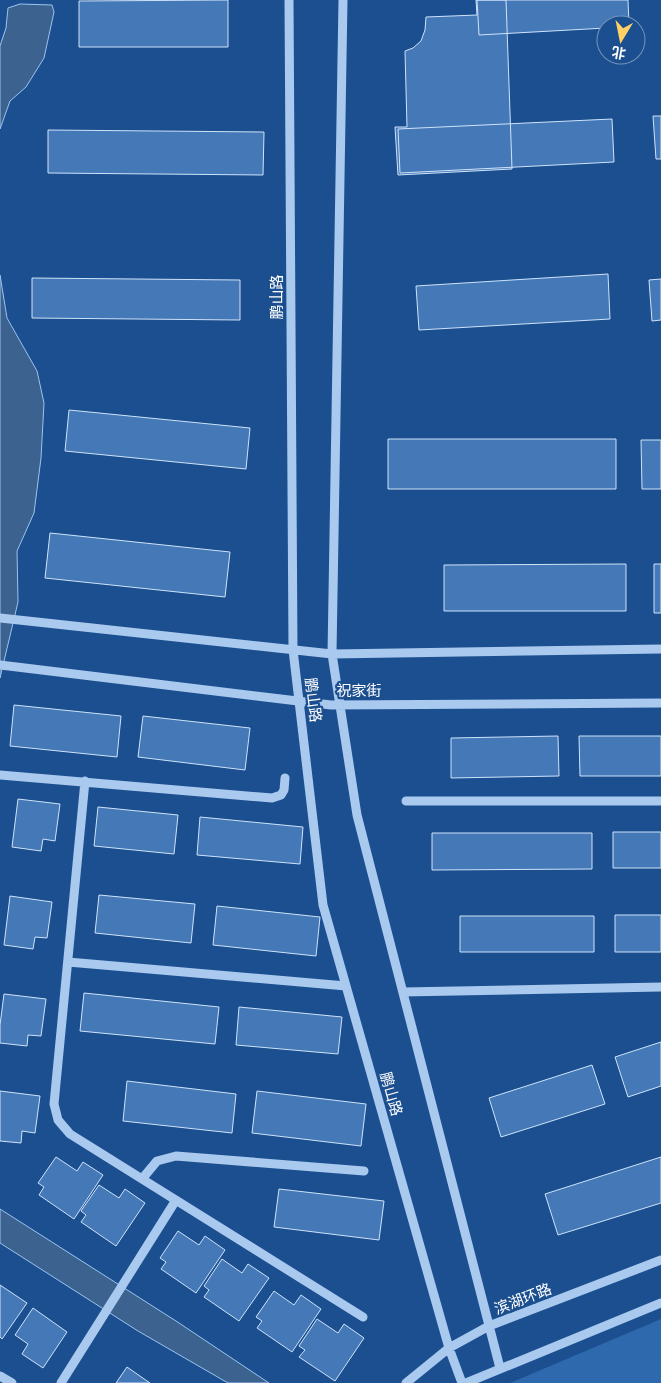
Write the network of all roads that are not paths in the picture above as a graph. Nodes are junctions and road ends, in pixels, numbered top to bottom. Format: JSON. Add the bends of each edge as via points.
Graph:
{"nodes":[{"id":1,"x":288,"y":0,"type":"edge"},
{"id":2,"x":343,"y":0,"type":"edge"},
{"id":3,"x":0,"y":618,"type":"edge"},
{"id":4,"x":661,"y":649,"type":"edge"},
{"id":5,"x":293,"y":650,"type":"junction"},
{"id":6,"x":332,"y":654,"type":"junction"},
{"id":7,"x":0,"y":665,"type":"edge"},
{"id":8,"x":300,"y":702,"type":"junction"},
{"id":9,"x":661,"y":703,"type":"edge"},
{"id":10,"x":340,"y":705,"type":"junction"},
{"id":11,"x":0,"y":775,"type":"edge"},
{"id":12,"x":285,"y":778,"type":"dead end"},
{"id":13,"x":85,"y":782,"type":"junction"},
{"id":14,"x":406,"y":801,"type":"dead end"},
{"id":15,"x":661,"y":801,"type":"edge"},
{"id":16,"x":68,"y":962,"type":"junction"},
{"id":17,"x":346,"y":986,"type":"junction"},
{"id":18,"x":661,"y":987,"type":"edge"},
{"id":19,"x":403,"y":992,"type":"junction"},
{"id":20,"x":364,"y":1171,"type":"dead end"},
{"id":21,"x":142,"y":1179,"type":"junction"},
{"id":22,"x":176,"y":1200,"type":"junction"},
{"id":23,"x":661,"y":1260,"type":"edge"},
{"id":24,"x":661,"y":1303,"type":"edge"},
{"id":25,"x":363,"y":1317,"type":"dead end"},
{"id":26,"x":489,"y":1326,"type":"junction"},
{"id":27,"x":449,"y":1348,"type":"junction"},
{"id":28,"x":500,"y":1368,"type":"junction"},
{"id":29,"x":0,"y":1376,"type":"edge"},
{"id":30,"x":12,"y":1383,"type":"edge"},
{"id":31,"x":61,"y":1383,"type":"edge"},
{"id":32,"x":406,"y":1383,"type":"edge"},
{"id":33,"x":462,"y":1383,"type":"edge"},
{"id":34,"x":466,"y":1383,"type":"edge"}],
"edges":[{"from":1,"to":5,"type":"street","name":"鹏山路"},
{"from":2,"to":6,"type":"street","name":"鹏山路"},
{"from":3,"to":5,"type":"street"},
{"from":4,"to":6,"type":"street"},
{"from":5,"to":6,"type":"street"},
{"from":5,"to":8,"type":"street","name":"鹏山路"},
{"from":6,"to":10,"type":"street","name":"鹏山路"},
{"from":7,"to":8,"type":"street","name":"祝家街"},
{"from":8,"to":10,"type":"street","name":"祝家街"},
{"from":8,"to":17,"type":"street","name":"鹏山路","via":[[323,905]]},
{"from":9,"to":10,"type":"street","name":"祝家街"},
{"from":10,"to":19,"type":"street","name":"鹏山路","via":[[357,815]]},
{"from":11,"to":13,"type":"street"},
{"from":12,"to":13,"type":"street","via":[[282,795],[272,798]]},
{"from":13,"to":16,"type":"street"},
{"from":14,"to":15,"type":"street"},
{"from":16,"to":17,"type":"street"},
{"from":16,"to":21,"type":"street","via":[[54,1104],[58,1120],[70,1134]]},
{"from":17,"to":27,"type":"street","name":"鹏山路"},
{"from":18,"to":19,"type":"street"},
{"from":19,"to":26,"type":"street","name":"鹏山路"},
{"from":20,"to":21,"type":"street","via":[[176,1156],[157,1161]]},
{"from":21,"to":22,"type":"street"},
{"from":22,"to":25,"type":"street"},
{"from":22,"to":31,"type":"street"},
{"from":23,"to":26,"type":"street","name":"滨湖环路"},
{"from":24,"to":28,"type":"street"},
{"from":26,"to":27,"type":"street","name":"滨湖环路"},
{"from":26,"to":28,"type":"street","name":"鹏山路"},
{"from":27,"to":32,"type":"street","name":"滨湖环路"},
{"from":27,"to":33,"type":"street","name":"鹏山路"},
{"from":28,"to":34,"type":"street"},
{"from":29,"to":30,"type":"street"}]}
